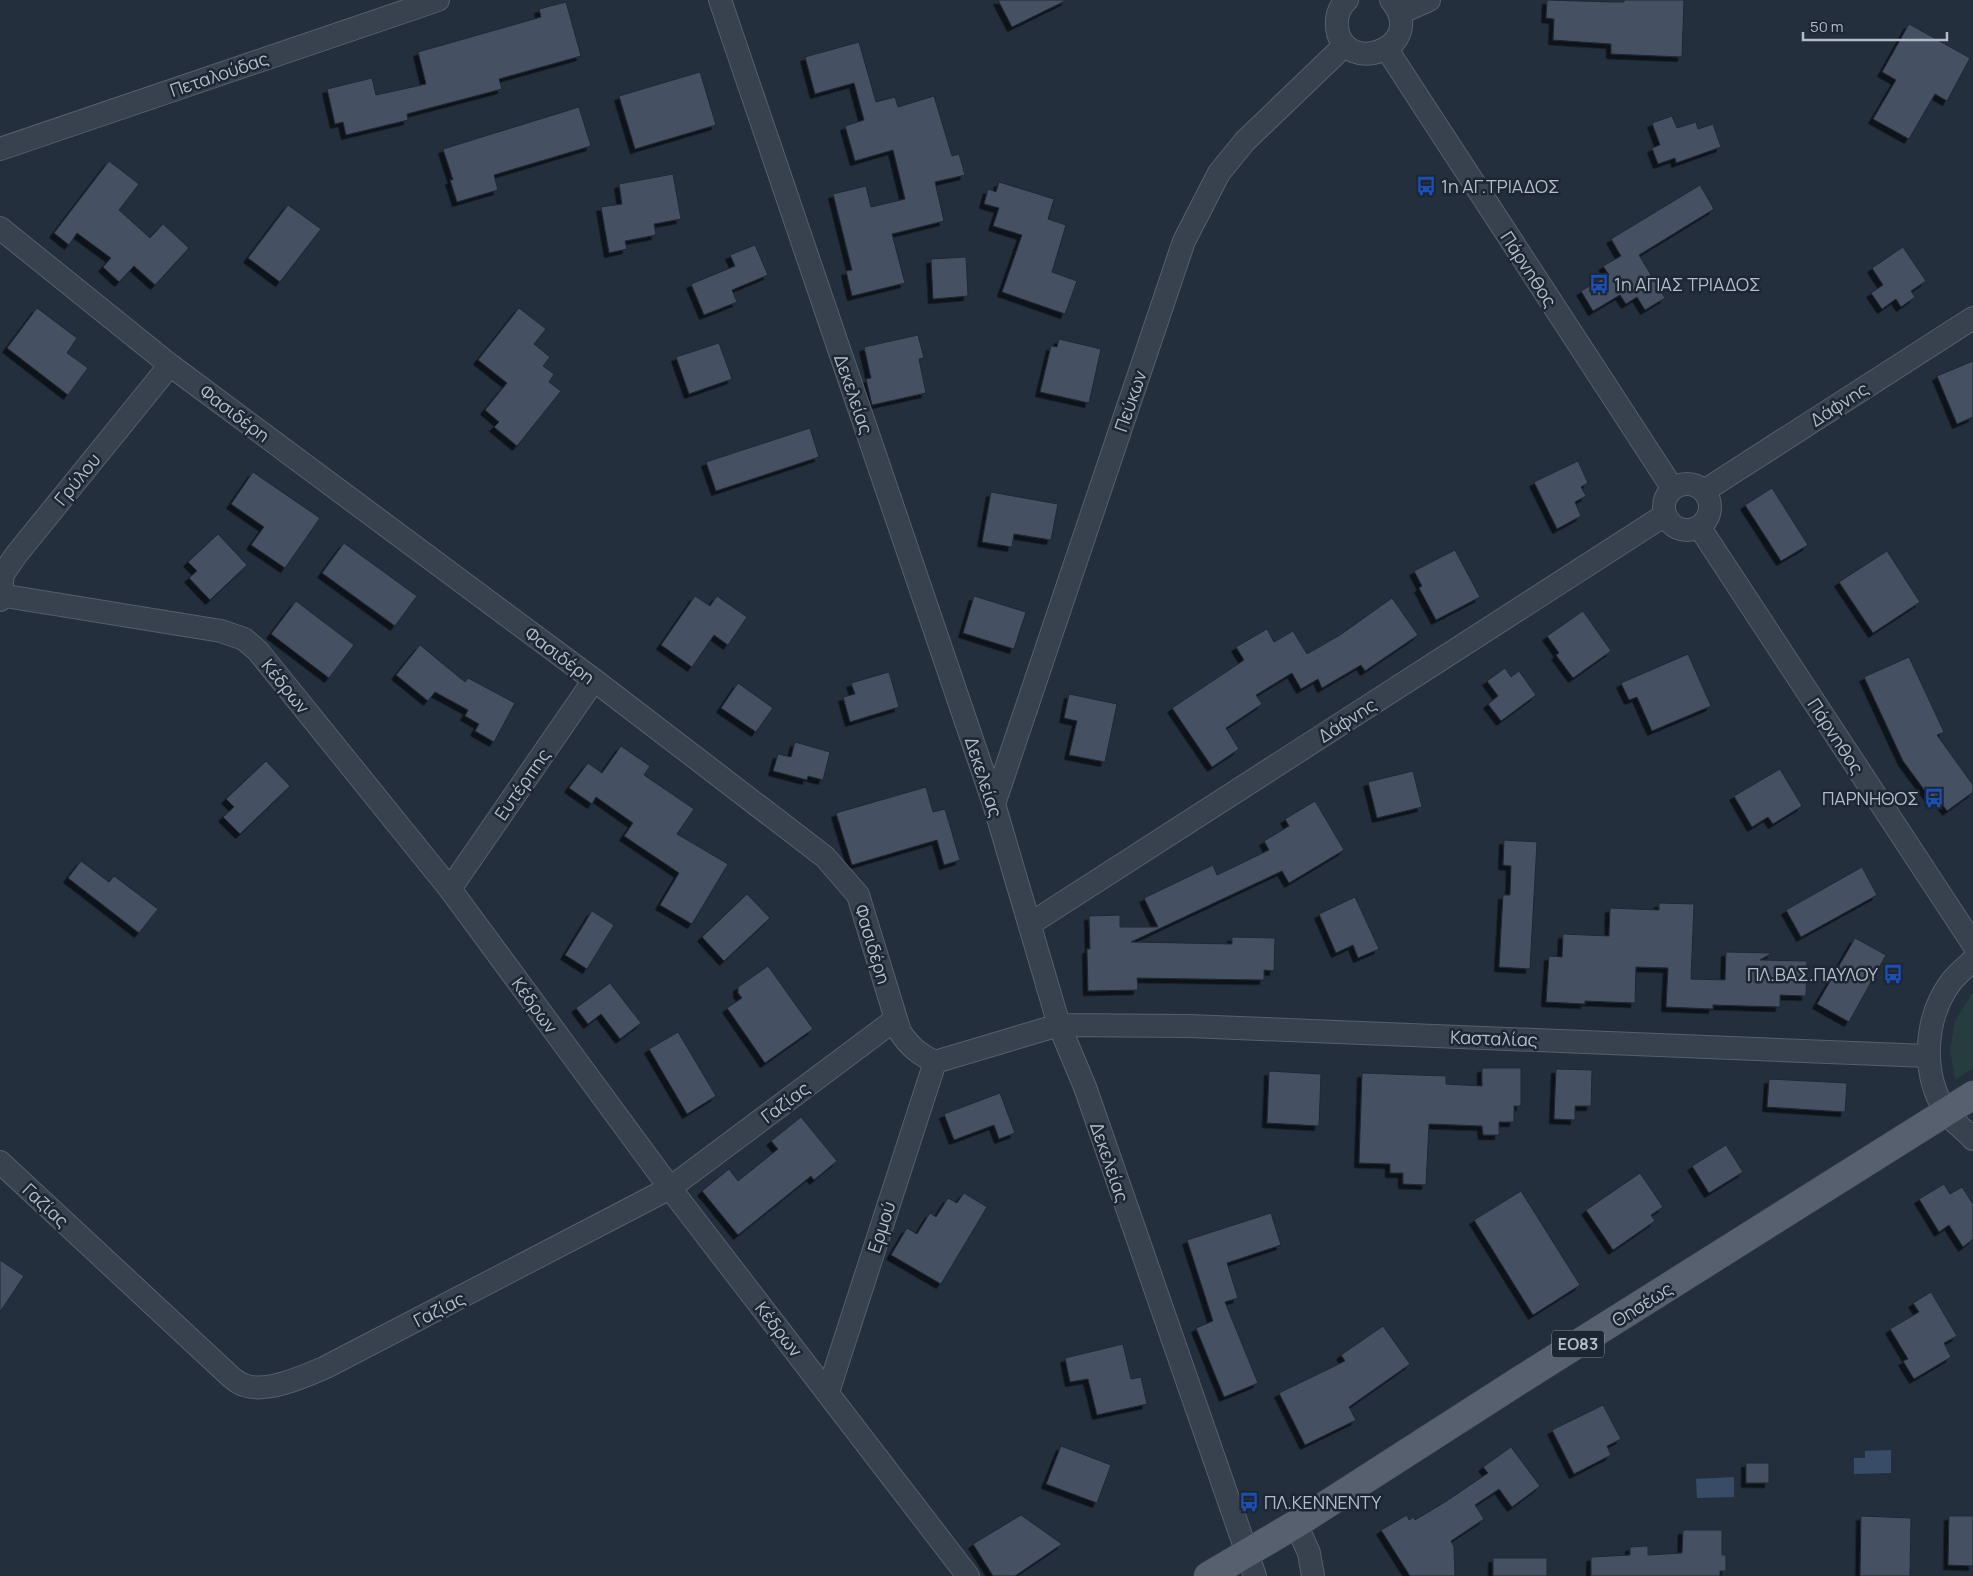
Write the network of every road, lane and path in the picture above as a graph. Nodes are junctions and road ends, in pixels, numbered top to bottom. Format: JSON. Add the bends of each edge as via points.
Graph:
{"nodes":[{"id":1,"x":438,"y":0,"type":"edge"},
{"id":2,"x":720,"y":0,"type":"edge"},
{"id":3,"x":1347,"y":0,"type":"edge"},
{"id":4,"x":1429,"y":0,"type":"edge"},
{"id":5,"x":1395,"y":7,"type":"edge"},
{"id":6,"x":1345,"y":45,"type":"junction"},
{"id":7,"x":1386,"y":48,"type":"junction"},
{"id":8,"x":0,"y":149,"type":"edge"},
{"id":9,"x":0,"y":228,"type":"edge"},
{"id":10,"x":1973,"y":318,"type":"edge"},
{"id":11,"x":170,"y":365,"type":"junction"},
{"id":12,"x":1673,"y":489,"type":"junction"},
{"id":13,"x":1704,"y":490,"type":"junction"},
{"id":14,"x":1665,"y":515,"type":"junction"},
{"id":15,"x":1700,"y":528,"type":"junction"},
{"id":16,"x":0,"y":595,"type":"edge"},
{"id":17,"x":0,"y":600,"type":"edge"},
{"id":18,"x":594,"y":680,"type":"junction"},
{"id":19,"x":994,"y":804,"type":"junction"},
{"id":20,"x":450,"y":889,"type":"junction"},
{"id":21,"x":1030,"y":924,"type":"junction"},
{"id":22,"x":1973,"y":944,"type":"edge"},
{"id":23,"x":1973,"y":960,"type":"edge"},
{"id":24,"x":896,"y":1019,"type":"junction"},
{"id":25,"x":1059,"y":1025,"type":"junction"},
{"id":26,"x":1928,"y":1056,"type":"junction"},
{"id":27,"x":935,"y":1062,"type":"junction"},
{"id":28,"x":1973,"y":1095,"type":"edge"},
{"id":29,"x":1947,"y":1112,"type":"junction"},
{"id":30,"x":1973,"y":1139,"type":"edge"},
{"id":31,"x":0,"y":1162,"type":"edge"},
{"id":32,"x":670,"y":1188,"type":"junction"},
{"id":33,"x":828,"y":1392,"type":"junction"},
{"id":34,"x":1296,"y":1524,"type":"junction"},
{"id":35,"x":1251,"y":1565,"type":"edge"},
{"id":36,"x":968,"y":1576,"type":"edge"},
{"id":37,"x":1208,"y":1576,"type":"edge"},
{"id":38,"x":1312,"y":1576,"type":"edge"}],
"edges":[{"from":1,"to":8,"type":"street","name":"Πεταλούδας"},
{"from":2,"to":19,"type":"street","name":"Δεκελείας"},
{"from":3,"to":6,"type":"street","via":[[1337,17],[1337,30]]},
{"from":4,"to":5,"type":"street"},
{"from":5,"to":7,"type":"street","via":[[1401,24],[1399,34]]},
{"from":6,"to":7,"type":"street","via":[[1363,54],[1375,54]]},
{"from":6,"to":19,"type":"street","name":"Πεύκων","via":[[1246,141],[1219,173],[1184,241]]},
{"from":7,"to":12,"type":"street","name":"Πάρνηθος"},
{"from":9,"to":11,"type":"street","name":"Φασιδέρη"},
{"from":10,"to":13,"type":"street","name":"Δάφνης"},
{"from":11,"to":16,"type":"street","name":"Γρύλου","via":[[16,555],[3,574]]},
{"from":11,"to":18,"type":"street","name":"Φασιδέρη"},
{"from":12,"to":13,"type":"street","via":[[1686,484]]},
{"from":12,"to":14,"type":"street","via":[[1665,501]]},
{"from":13,"to":15,"type":"street","via":[[1710,500],[1710,514]]},
{"from":14,"to":15,"type":"street","via":[[1681,530]]},
{"from":14,"to":21,"type":"street","name":"Δάφνης"},
{"from":15,"to":22,"type":"street","name":"Πάρνηθος"},
{"from":16,"to":17,"type":"street","name":"Γρύλου"},
{"from":16,"to":20,"type":"street","name":"Κέδρων","via":[[221,631],[244,639],[265,658]]},
{"from":18,"to":20,"type":"street","name":"Ευτέρπης"},
{"from":18,"to":24,"type":"street","name":"Φασιδέρη","via":[[825,857],[858,895]]},
{"from":19,"to":21,"type":"street","name":"Δεκελείας"},
{"from":20,"to":32,"type":"street","name":"Κέδρων"},
{"from":21,"to":25,"type":"street","name":"Δεκελείας"},
{"from":23,"to":26,"type":"street","via":[[1951,982],[1933,1017]]},
{"from":24,"to":27,"type":"street","name":"Φασιδέρη","via":[[908,1045]]},
{"from":24,"to":32,"type":"street","name":"Γαζίας"},
{"from":25,"to":26,"type":"street","name":"Κασταλίας","via":[[1189,1026]]},
{"from":25,"to":27,"type":"street"},
{"from":25,"to":35,"type":"street","name":"Δεκελείας","via":[[1085,1087]]},
{"from":26,"to":29,"type":"street","via":[[1934,1085]]},
{"from":27,"to":33,"type":"street","name":"Ερμού"},
{"from":28,"to":29,"type":"main road","name":"Θησέως","number":"ΕΟ83"},
{"from":29,"to":30,"type":"street"},
{"from":29,"to":34,"type":"main road","name":"Θησέως","number":"ΕΟ83"},
{"from":31,"to":32,"type":"street","name":"Γαζίας","via":[[231,1377],[256,1388],[290,1382],[326,1367]]},
{"from":32,"to":33,"type":"street","name":"Κέδρων"},
{"from":33,"to":36,"type":"street","name":"Κέδρων"},
{"from":34,"to":35,"type":"main road","name":"Θησέως","number":"ΕΟ83"},
{"from":34,"to":38,"type":"street","via":[[1309,1553]]},
{"from":35,"to":37,"type":"main road","name":"Θησέως","number":"ΕΟ83"}]}
